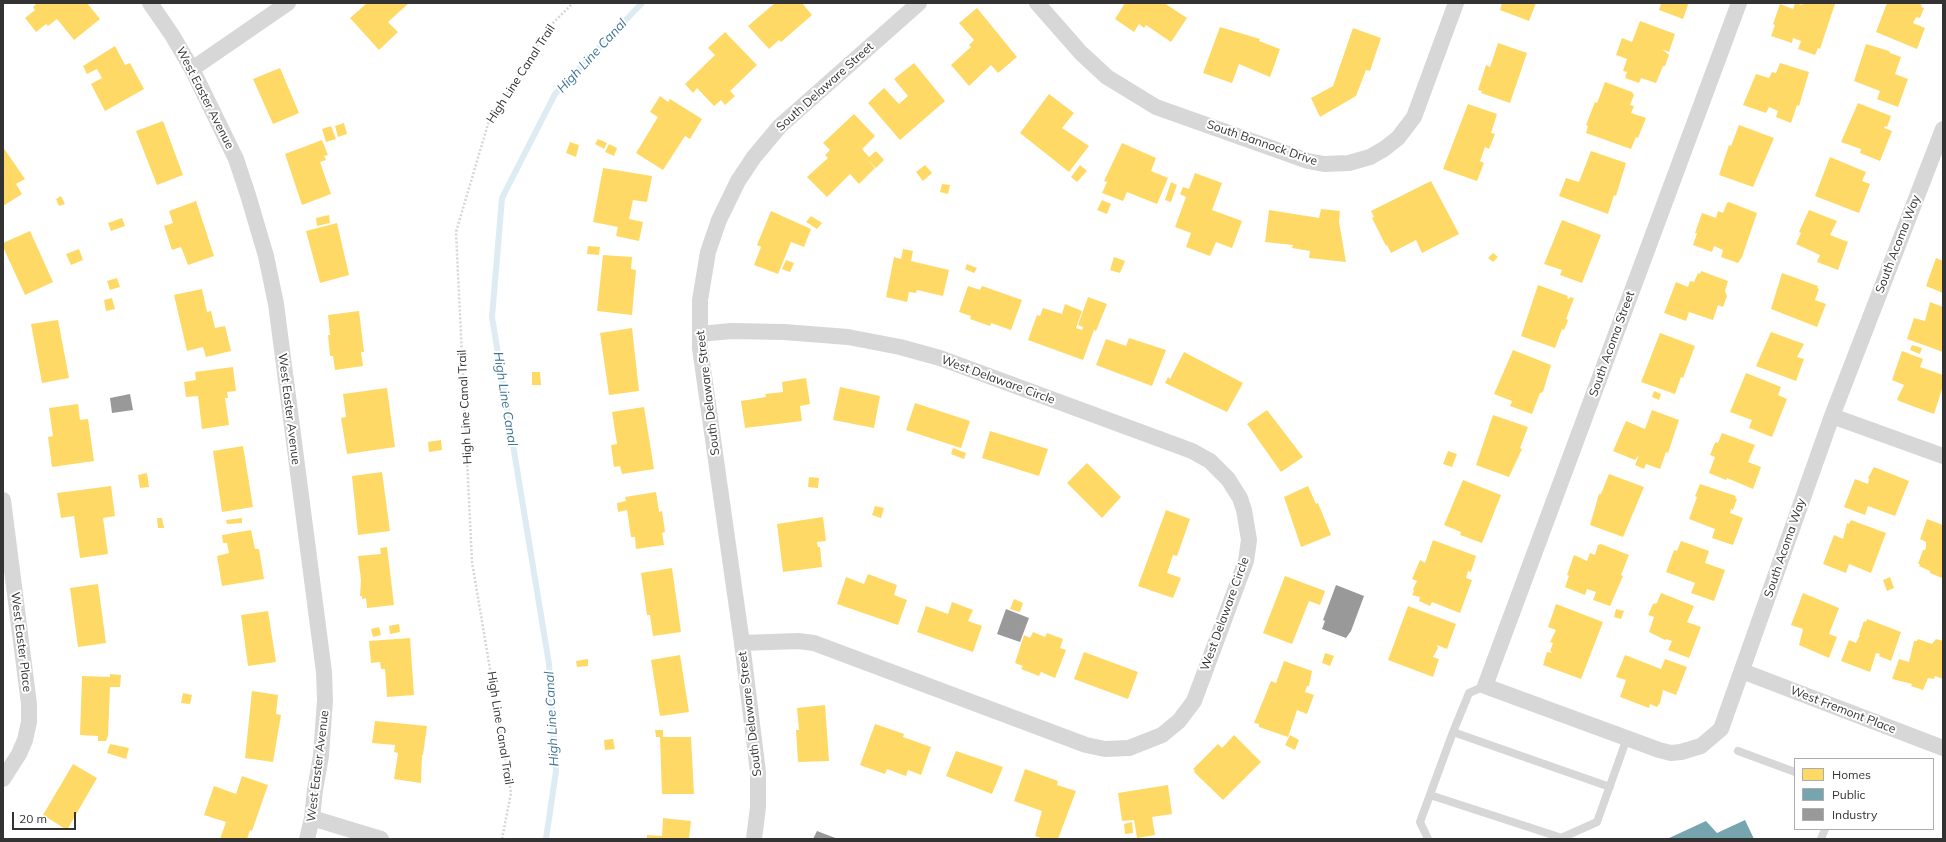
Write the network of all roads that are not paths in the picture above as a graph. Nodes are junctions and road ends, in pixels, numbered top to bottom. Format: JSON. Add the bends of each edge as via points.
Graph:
{"nodes":[{"id":1,"x":150,"y":3,"type":"edge"},
{"id":2,"x":288,"y":3,"type":"edge"},
{"id":3,"x":919,"y":3,"type":"edge"},
{"id":4,"x":1037,"y":3,"type":"edge"},
{"id":5,"x":1456,"y":3,"type":"edge"},
{"id":6,"x":1739,"y":3,"type":"edge"},
{"id":7,"x":192,"y":69,"type":"junction"},
{"id":8,"x":1943,"y":129,"type":"edge"},
{"id":9,"x":1940,"y":146,"type":"edge"},
{"id":10,"x":700,"y":334,"type":"junction"},
{"id":11,"x":1832,"y":416,"type":"junction"},
{"id":12,"x":1943,"y":456,"type":"edge"},
{"id":13,"x":3,"y":500,"type":"edge"},
{"id":14,"x":742,"y":643,"type":"junction"},
{"id":15,"x":1742,"y":672,"type":"junction"},
{"id":16,"x":1485,"y":686,"type":"junction"},
{"id":17,"x":1453,"y":732,"type":"junction"},
{"id":18,"x":1627,"y":738,"type":"junction"},
{"id":19,"x":1943,"y":748,"type":"edge"},
{"id":20,"x":1738,"y":751,"type":"dead end"},
{"id":21,"x":1794,"y":772,"type":"edge"},
{"id":22,"x":3,"y":779,"type":"edge"},
{"id":23,"x":1610,"y":787,"type":"junction"},
{"id":24,"x":1430,"y":795,"type":"junction"},
{"id":25,"x":312,"y":818,"type":"junction"},
{"id":26,"x":1561,"y":838,"type":"edge"},
{"id":27,"x":307,"y":839,"type":"edge"},
{"id":28,"x":381,"y":839,"type":"edge"},
{"id":29,"x":754,"y":839,"type":"edge"},
{"id":30,"x":1428,"y":839,"type":"edge"}],
"edges":[{"from":1,"to":7,"type":"street","name":"West Easter Avenue"},
{"from":2,"to":7,"type":"street"},
{"from":3,"to":10,"type":"street","name":"South Delaware Street","via":[[780,126],[738,181],[719,220],[708,252],[700,300]]},
{"from":4,"to":5,"type":"street","name":"South Bannock Drive","via":[[1081,53],[1107,77],[1156,107],[1308,161],[1324,164],[1349,163],[1370,157],[1398,138],[1414,117]]},
{"from":6,"to":16,"type":"street","name":"South Acoma Street"},
{"from":7,"to":25,"type":"street","name":"West Easter Avenue","via":[[236,159],[266,256],[276,304],[324,672],[321,756]]},
{"from":8,"to":9,"type":"street","name":"South Acoma Way"},
{"from":9,"to":11,"type":"street","name":"South Acoma Way"},
{"from":10,"to":14,"type":"street","name":"South Delaware Street"},
{"from":10,"to":14,"type":"street","name":"West Delaware Circle","via":[[731,331],[784,332],[848,337],[900,347],[940,358],[1184,448],[1210,461],[1228,479],[1244,510],[1249,540],[1246,561],[1194,701],[1179,721],[1162,735],[1129,748],[1105,749],[1086,745],[814,643]]},
{"from":11,"to":12,"type":"street"},
{"from":11,"to":15,"type":"street","name":"South Acoma Way"},
{"from":13,"to":22,"type":"street","name":"West Easter Place","via":[[30,704],[26,740]]},
{"from":14,"to":29,"type":"street","name":"South Delaware Street","via":[[758,772],[758,807]]},
{"from":15,"to":18,"type":"street","name":"South Acoma Way","via":[[1721,729],[1701,746],[1671,753]]},
{"from":15,"to":19,"type":"street","name":"West Fremont Place"},
{"from":16,"to":17,"type":"lane","via":[[1469,693]]},
{"from":16,"to":18,"type":"street","name":"South Acoma Way"},
{"from":17,"to":23,"type":"lane"},
{"from":17,"to":24,"type":"lane"},
{"from":18,"to":23,"type":"lane"},
{"from":20,"to":21,"type":"lane"},
{"from":23,"to":26,"type":"lane","via":[[1597,822]]},
{"from":24,"to":26,"type":"lane"},
{"from":24,"to":30,"type":"lane","via":[[1420,822]]},
{"from":25,"to":27,"type":"street","name":"West Easter Avenue"},
{"from":25,"to":28,"type":"street"}]}
